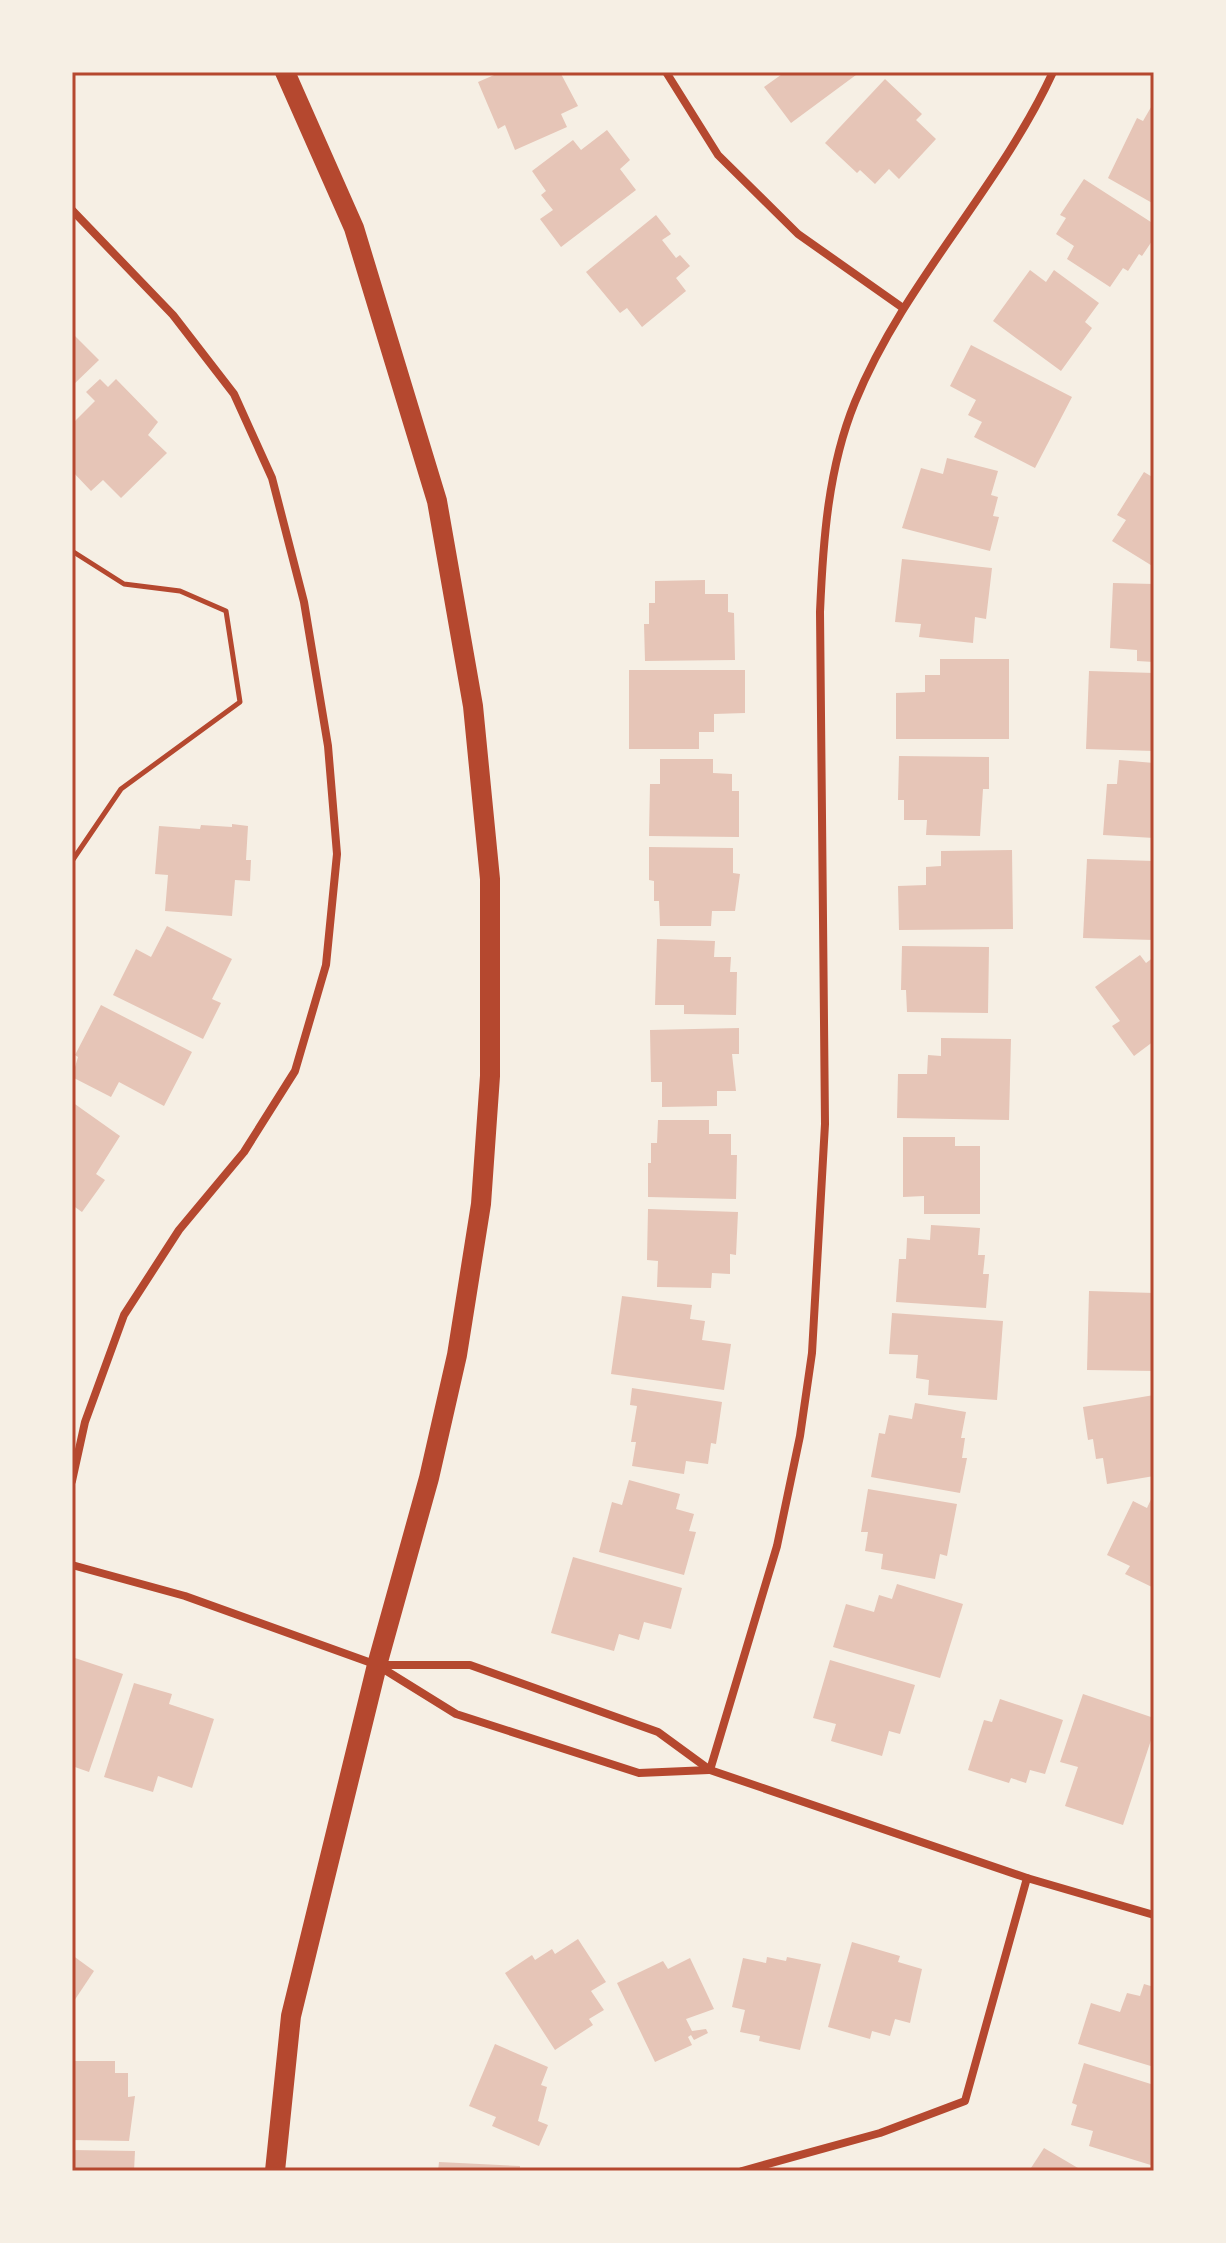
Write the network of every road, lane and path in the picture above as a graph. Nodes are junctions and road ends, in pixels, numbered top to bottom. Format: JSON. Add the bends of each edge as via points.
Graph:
{"nodes":[{"id":1,"x":285,"y":72,"type":"edge"},
{"id":2,"x":666,"y":72,"type":"edge"},
{"id":3,"x":1053,"y":72,"type":"edge"},
{"id":4,"x":72,"y":210,"type":"edge"},
{"id":5,"x":903,"y":308,"type":"junction"},
{"id":6,"x":72,"y":551,"type":"edge"},
{"id":7,"x":72,"y":861,"type":"edge"},
{"id":8,"x":72,"y":1481,"type":"edge"},
{"id":9,"x":72,"y":1565,"type":"edge"},
{"id":10,"x":377,"y":1665,"type":"junction"},
{"id":11,"x":710,"y":1770,"type":"junction"},
{"id":12,"x":1027,"y":1878,"type":"junction"},
{"id":13,"x":1154,"y":1915,"type":"edge"},
{"id":14,"x":275,"y":2171,"type":"edge"},
{"id":15,"x":742,"y":2171,"type":"edge"}],
"edges":[{"from":1,"to":10,"type":"main road","via":[[354,228],[437,501],[473,706],[490,879],[490,1076],[481,1204],[457,1355]]},
{"from":2,"to":5,"type":"street","via":[[718,155],[798,234]]},
{"from":3,"to":5,"type":"street","via":[[992,182]]},
{"from":4,"to":8,"type":"street","via":[[173,315],[234,394],[272,478],[304,602],[328,746],[337,854],[326,965],[295,1071],[244,1152],[179,1230],[124,1315],[85,1422]]},
{"from":5,"to":11,"type":"street","via":[[854,404],[822,549],[825,1124],[812,1353],[777,1546]]},
{"from":6,"to":7,"type":"path","via":[[124,584],[180,591],[226,611],[240,702],[121,789]]},
{"from":9,"to":10,"type":"street","via":[[185,1596]]},
{"from":10,"to":11,"type":"street","via":[[456,1714],[639,1773]]},
{"from":10,"to":11,"type":"street","via":[[470,1665],[658,1732]]},
{"from":10,"to":14,"type":"main road","via":[[291,2016]]},
{"from":11,"to":12,"type":"street"},
{"from":12,"to":13,"type":"street"},
{"from":12,"to":15,"type":"street","via":[[965,2101],[880,2133]]}]}
